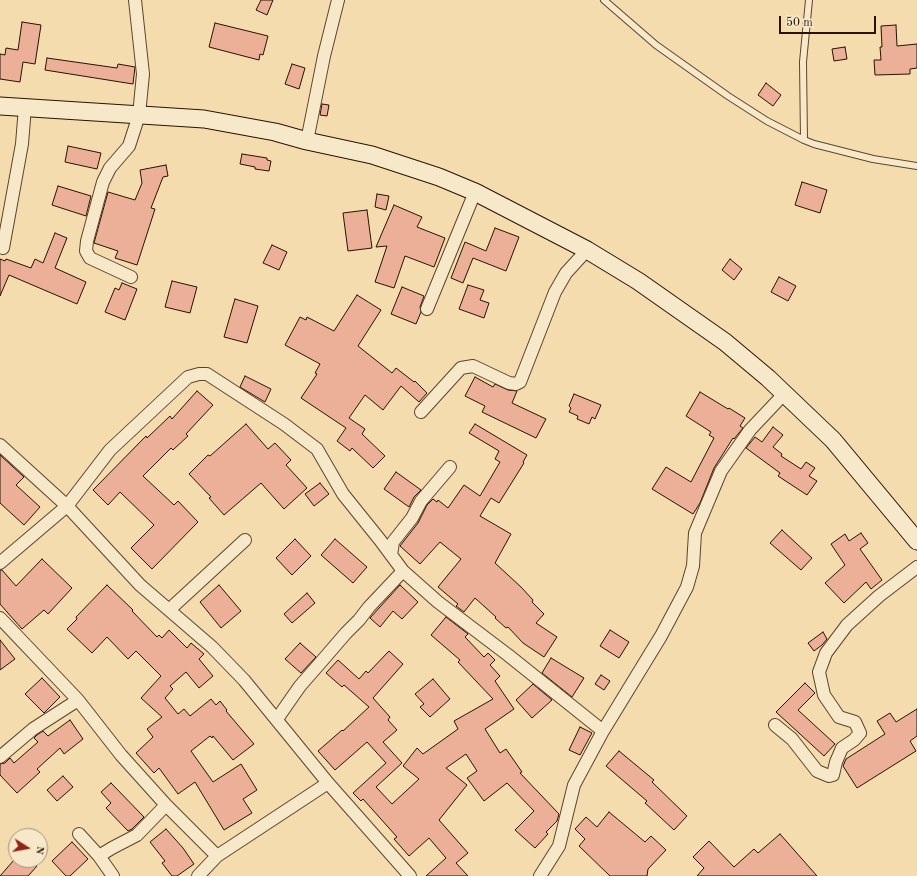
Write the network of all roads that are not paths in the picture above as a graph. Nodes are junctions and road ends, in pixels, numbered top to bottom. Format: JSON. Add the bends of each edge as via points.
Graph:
{"nodes":[{"id":1,"x":135,"y":0,"type":"edge"},
{"id":2,"x":338,"y":0,"type":"edge"},
{"id":3,"x":604,"y":0,"type":"edge"},
{"id":4,"x":809,"y":0,"type":"edge"},
{"id":5,"x":0,"y":106,"type":"edge"},
{"id":6,"x":25,"y":107,"type":"junction"},
{"id":7,"x":139,"y":115,"type":"junction"},
{"id":8,"x":804,"y":140,"type":"junction"},
{"id":9,"x":307,"y":141,"type":"junction"},
{"id":10,"x":917,"y":166,"type":"edge"},
{"id":11,"x":475,"y":192,"type":"junction"},
{"id":12,"x":3,"y":248,"type":"dead end"},
{"id":13,"x":587,"y":250,"type":"junction"},
{"id":14,"x":131,"y":277,"type":"dead end"},
{"id":15,"x":427,"y":309,"type":"dead end"},
{"id":16,"x":784,"y":394,"type":"junction"},
{"id":17,"x":421,"y":412,"type":"dead end"},
{"id":18,"x":0,"y":445,"type":"edge"},
{"id":19,"x":450,"y":467,"type":"dead end"},
{"id":20,"x":67,"y":506,"type":"junction"},
{"id":21,"x":245,"y":540,"type":"dead end"},
{"id":22,"x":917,"y":540,"type":"edge"},
{"id":23,"x":391,"y":555,"type":"junction"},
{"id":24,"x":0,"y":563,"type":"edge"},
{"id":25,"x":917,"y":567,"type":"edge"},
{"id":26,"x":403,"y":571,"type":"junction"},
{"id":27,"x":170,"y":610,"type":"junction"},
{"id":28,"x":0,"y":618,"type":"edge"},
{"id":29,"x":78,"y":700,"type":"junction"},
{"id":30,"x":277,"y":719,"type":"junction"},
{"id":31,"x":775,"y":725,"type":"dead end"},
{"id":32,"x":603,"y":731,"type":"junction"},
{"id":33,"x":0,"y":757,"type":"edge"},
{"id":34,"x":328,"y":783,"type":"junction"},
{"id":35,"x":166,"y":805,"type":"junction"},
{"id":36,"x":79,"y":834,"type":"dead end"},
{"id":37,"x":98,"y":856,"type":"junction"},
{"id":38,"x":217,"y":856,"type":"junction"},
{"id":39,"x":113,"y":876,"type":"edge"},
{"id":40,"x":198,"y":876,"type":"edge"},
{"id":41,"x":410,"y":876,"type":"edge"},
{"id":42,"x":540,"y":876,"type":"edge"}],
"edges":[{"from":1,"to":7,"type":"street","via":[[143,74]]},
{"from":2,"to":9,"type":"street"},
{"from":3,"to":8,"type":"lane","via":[[656,45],[767,121]]},
{"from":4,"to":8,"type":"lane","via":[[803,62]]},
{"from":5,"to":6,"type":"main road"},
{"from":6,"to":7,"type":"main road"},
{"from":6,"to":12,"type":"street","via":[[22,144]]},
{"from":7,"to":9,"type":"main road","via":[[204,119],[275,132]]},
{"from":7,"to":14,"type":"street","via":[[129,146],[110,168],[103,182],[86,251],[90,258]]},
{"from":8,"to":10,"type":"lane","via":[[873,158]]},
{"from":9,"to":11,"type":"main road","via":[[372,156],[439,177]]},
{"from":11,"to":13,"type":"main road"},
{"from":11,"to":15,"type":"street"},
{"from":13,"to":16,"type":"main road","via":[[638,280],[719,338]]},
{"from":13,"to":17,"type":"street","via":[[566,273],[555,292],[520,382],[509,383],[473,366],[461,368]]},
{"from":16,"to":22,"type":"main road","via":[[833,440]]},
{"from":16,"to":32,"type":"street","via":[[750,430],[721,471],[695,533],[693,566],[687,587],[661,636]]},
{"from":18,"to":20,"type":"street"},
{"from":19,"to":23,"type":"street","via":[[421,501],[412,518],[393,542]]},
{"from":20,"to":23,"type":"street","via":[[110,450],[188,377],[207,374],[284,424],[317,449],[342,494]]},
{"from":20,"to":24,"type":"street"},
{"from":20,"to":27,"type":"street","via":[[140,585]]},
{"from":21,"to":27,"type":"street"},
{"from":23,"to":26,"type":"street"},
{"from":25,"to":31,"type":"street","via":[[847,625],[826,653],[819,672],[824,695],[839,717],[855,722],[860,733],[842,748],[833,775],[817,772],[792,739]]},
{"from":26,"to":30,"type":"street","via":[[300,686]]},
{"from":26,"to":32,"type":"street","via":[[438,602]]},
{"from":27,"to":30,"type":"street","via":[[212,647]]},
{"from":28,"to":29,"type":"street"},
{"from":29,"to":33,"type":"street","via":[[33,729]]},
{"from":29,"to":35,"type":"street","via":[[121,755]]},
{"from":30,"to":34,"type":"street"},
{"from":32,"to":42,"type":"street","via":[[574,785],[559,846]]},
{"from":34,"to":38,"type":"street"},
{"from":34,"to":41,"type":"street"},
{"from":35,"to":37,"type":"street","via":[[137,835]]},
{"from":35,"to":38,"type":"street"},
{"from":36,"to":37,"type":"street"},
{"from":37,"to":39,"type":"street"},
{"from":38,"to":40,"type":"street"}]}
